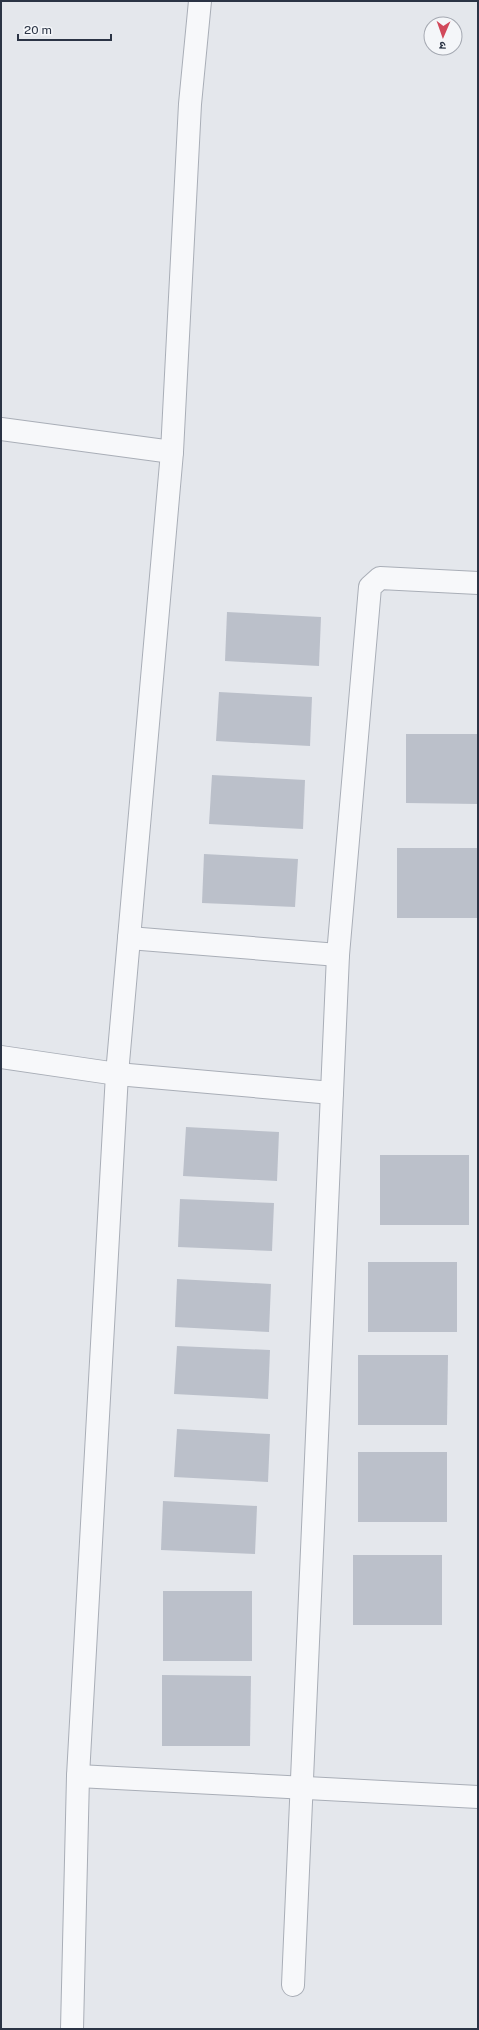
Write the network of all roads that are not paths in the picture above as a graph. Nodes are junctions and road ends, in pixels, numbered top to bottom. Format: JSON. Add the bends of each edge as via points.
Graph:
{"nodes":[{"id":1,"x":200,"y":1,"type":"edge"},
{"id":2,"x":1,"y":429,"type":"edge"},
{"id":3,"x":172,"y":452,"type":"junction"},
{"id":4,"x":478,"y":583,"type":"edge"},
{"id":5,"x":129,"y":938,"type":"junction"},
{"id":6,"x":338,"y":955,"type":"junction"},
{"id":7,"x":1,"y":1057,"type":"edge"},
{"id":8,"x":117,"y":1074,"type":"junction"},
{"id":9,"x":332,"y":1093,"type":"junction"},
{"id":10,"x":78,"y":1776,"type":"junction"},
{"id":11,"x":301,"y":1788,"type":"junction"},
{"id":12,"x":478,"y":1798,"type":"edge"},
{"id":13,"x":293,"y":1985,"type":"dead end"},
{"id":14,"x":72,"y":2029,"type":"edge"}],
"edges":[{"from":1,"to":3,"type":"street","via":[[190,104]]},
{"from":2,"to":3,"type":"street"},
{"from":3,"to":5,"type":"street"},
{"from":4,"to":6,"type":"street","via":[[380,578],[370,587]]},
{"from":5,"to":6,"type":"street"},
{"from":5,"to":8,"type":"street"},
{"from":6,"to":9,"type":"street"},
{"from":7,"to":8,"type":"street"},
{"from":8,"to":9,"type":"street"},
{"from":8,"to":10,"type":"street"},
{"from":9,"to":11,"type":"street"},
{"from":10,"to":11,"type":"street"},
{"from":10,"to":14,"type":"street"},
{"from":11,"to":12,"type":"street"},
{"from":11,"to":13,"type":"street"}]}
